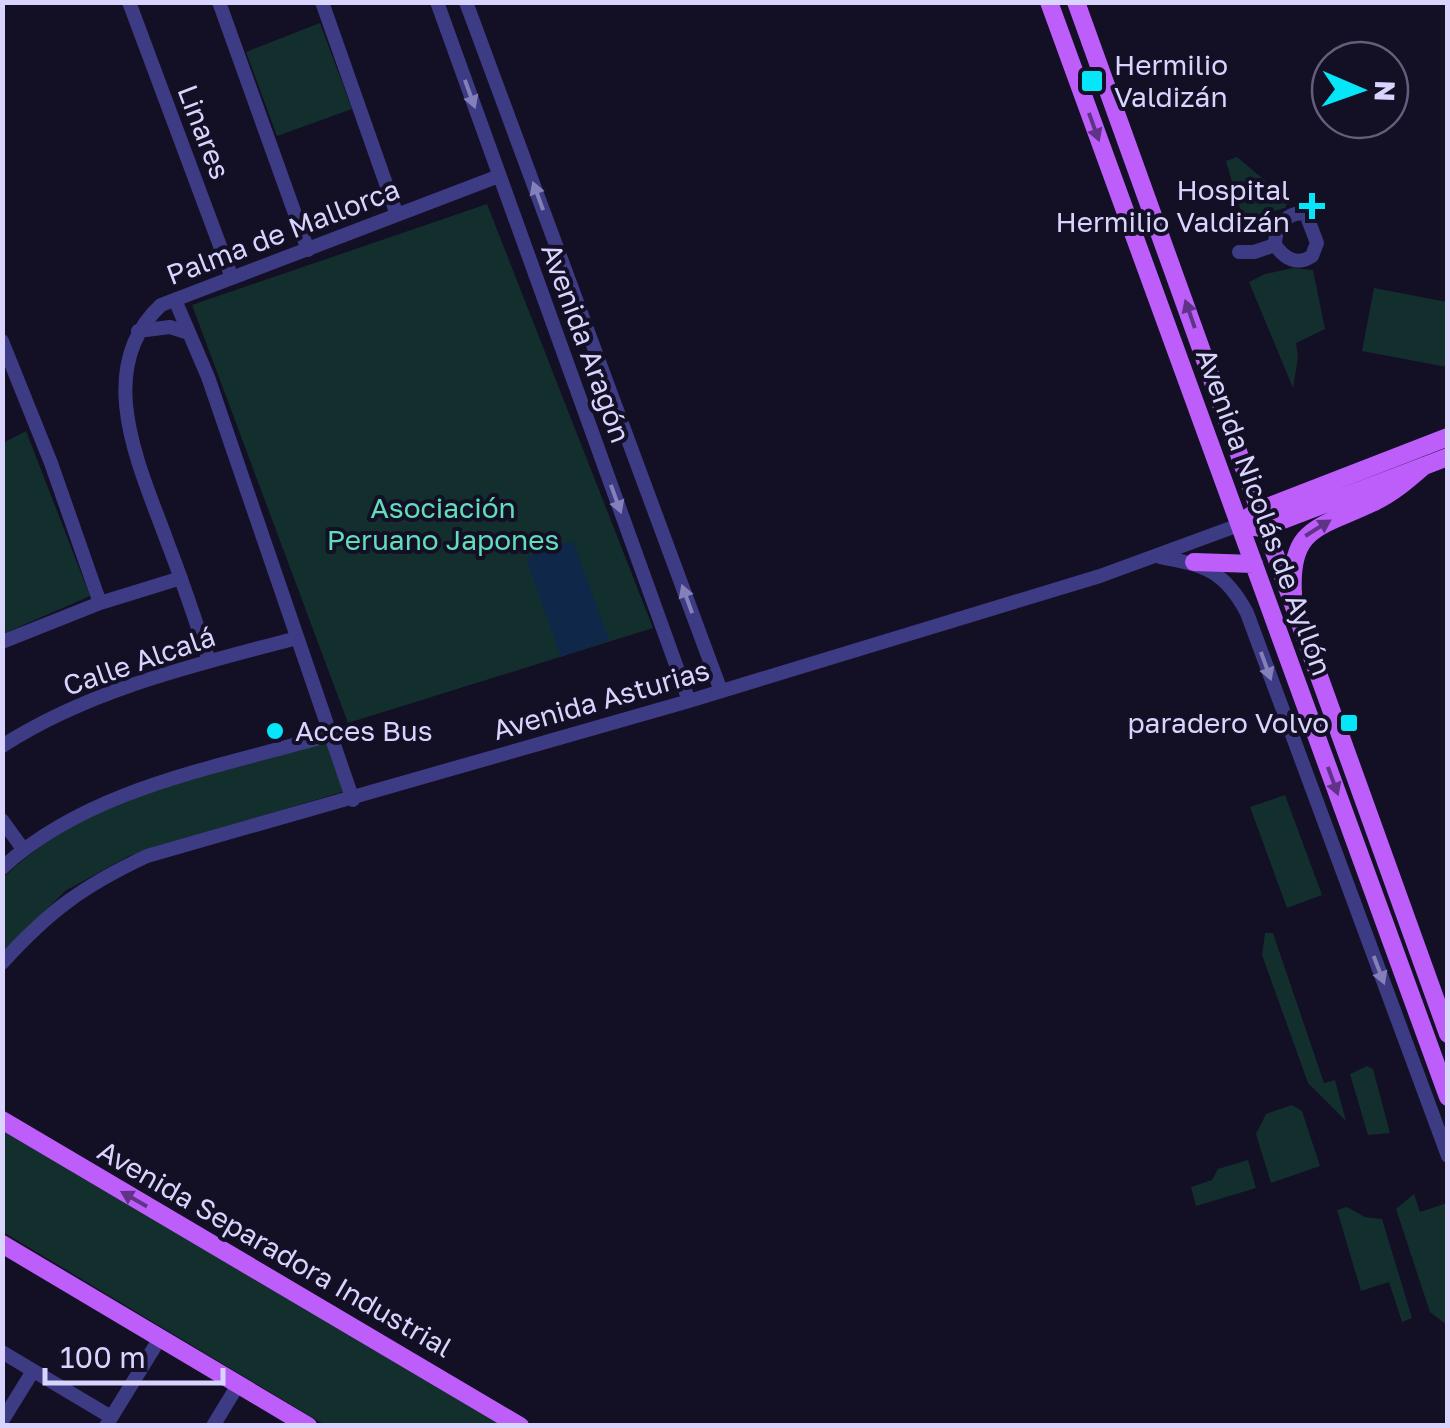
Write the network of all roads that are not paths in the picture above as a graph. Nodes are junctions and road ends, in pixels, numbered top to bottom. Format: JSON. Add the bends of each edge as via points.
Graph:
{"nodes":[{"id":1,"x":129,"y":2,"type":"edge"},
{"id":2,"x":220,"y":2,"type":"edge"},
{"id":3,"x":322,"y":2,"type":"edge"},
{"id":4,"x":437,"y":2,"type":"edge"},
{"id":5,"x":466,"y":2,"type":"edge"},
{"id":6,"x":1049,"y":2,"type":"edge"},
{"id":7,"x":1076,"y":2,"type":"edge"},
{"id":8,"x":499,"y":176,"type":"junction"},
{"id":9,"x":397,"y":215,"type":"junction"},
{"id":10,"x":1274,"y":245,"type":"dead end"},
{"id":11,"x":308,"y":250,"type":"junction"},
{"id":12,"x":1240,"y":252,"type":"dead end"},
{"id":13,"x":232,"y":278,"type":"junction"},
{"id":14,"x":175,"y":300,"type":"junction"},
{"id":15,"x":138,"y":331,"type":"junction"},
{"id":16,"x":189,"y":332,"type":"junction"},
{"id":17,"x":2,"y":341,"type":"edge"},
{"id":18,"x":9,"y":372,"type":"edge"},
{"id":19,"x":1448,"y":437,"type":"edge"},
{"id":20,"x":1448,"y":457,"type":"edge"},
{"id":21,"x":1424,"y":466,"type":"junction"},
{"id":22,"x":1259,"y":520,"type":"junction"},
{"id":23,"x":1240,"y":525,"type":"junction"},
{"id":24,"x":1160,"y":556,"type":"junction"},
{"id":25,"x":1194,"y":562,"type":"junction"},
{"id":26,"x":1254,"y":564,"type":"junction"},
{"id":27,"x":181,"y":578,"type":"junction"},
{"id":28,"x":100,"y":603,"type":"junction"},
{"id":29,"x":1294,"y":615,"type":"junction"},
{"id":30,"x":298,"y":638,"type":"junction"},
{"id":31,"x":2,"y":642,"type":"edge"},
{"id":32,"x":209,"y":661,"type":"junction"},
{"id":33,"x":721,"y":690,"type":"junction"},
{"id":34,"x":689,"y":701,"type":"junction"},
{"id":35,"x":333,"y":734,"type":"junction"},
{"id":36,"x":2,"y":746,"type":"edge"},
{"id":37,"x":353,"y":800,"type":"junction"},
{"id":38,"x":2,"y":820,"type":"edge"},
{"id":39,"x":23,"y":849,"type":"junction"},
{"id":40,"x":2,"y":868,"type":"edge"},
{"id":41,"x":2,"y":963,"type":"edge"},
{"id":42,"x":1448,"y":1034,"type":"edge"},
{"id":43,"x":1448,"y":1096,"type":"edge"},
{"id":44,"x":2,"y":1120,"type":"edge"},
{"id":45,"x":1448,"y":1156,"type":"edge"},
{"id":46,"x":2,"y":1244,"type":"edge"},
{"id":47,"x":160,"y":1338,"type":"junction"},
{"id":48,"x":2,"y":1352,"type":"edge"},
{"id":49,"x":34,"y":1370,"type":"junction"},
{"id":50,"x":238,"y":1384,"type":"junction"},
{"id":51,"x":2,"y":1421,"type":"edge"},
{"id":52,"x":109,"y":1421,"type":"edge"},
{"id":53,"x":214,"y":1426,"type":"edge"},
{"id":54,"x":308,"y":1426,"type":"edge"},
{"id":55,"x":520,"y":1426,"type":"edge"}],
"edges":[{"from":1,"to":13,"type":"street","name":"Linares"},
{"from":2,"to":11,"type":"street"},
{"from":3,"to":9,"type":"street"},
{"from":4,"to":8,"type":"street","name":"Avenida Aragón","one_way":true},
{"from":33,"to":5,"type":"street","name":"Avenida Aragón","one_way":true},
{"from":6,"to":23,"type":"main road","name":"Avenida Nicolás de Ayllón","one_way":true},
{"from":22,"to":7,"type":"main road","name":"Avenida Nicolás de Ayllón","one_way":true},
{"from":8,"to":9,"type":"street","name":"Palma de Mallorca"},
{"from":8,"to":34,"type":"street","name":"Avenida Aragón","one_way":true},
{"from":9,"to":11,"type":"street","name":"Palma de Mallorca"},
{"from":10,"to":12,"type":"street"},
{"from":11,"to":13,"type":"street","name":"Palma de Mallorca"},
{"from":13,"to":14,"type":"street","name":"Palma de Mallorca"},
{"from":14,"to":15,"type":"street","name":"Palma de Mallorca","via":[[161,305]]},
{"from":14,"to":16,"type":"street"},
{"from":15,"to":16,"type":"street"},
{"from":15,"to":27,"type":"street","via":[[129,353],[127,416]]},
{"from":16,"to":30,"type":"street"},
{"from":17,"to":18,"type":"street"},
{"from":18,"to":28,"type":"street"},
{"from":19,"to":22,"type":"main road"},
{"from":20,"to":21,"type":"main road"},
{"from":21,"to":22,"type":"main road"},
{"from":29,"to":21,"type":"main road","one_way":true,"via":[[1294,558],[1308,532],[1393,492]]},
{"from":22,"to":23,"type":"main road"},
{"from":22,"to":29,"type":"main road","name":"Avenida Nicolás de Ayllón"},
{"from":23,"to":24,"type":"street","name":"Avenida Asturias"},
{"from":23,"to":26,"type":"main road","name":"Avenida Nicolás de Ayllón"},
{"from":24,"to":25,"type":"street"},
{"from":24,"to":33,"type":"street","name":"Avenida Asturias"},
{"from":25,"to":26,"type":"main road"},
{"from":25,"to":45,"type":"street","name":"Avenida Nicolás de Ayllón","one_way":true,"via":[[1224,579],[1247,613]]},
{"from":26,"to":43,"type":"main road","name":"Avenida Nicolás de Ayllón","one_way":true},
{"from":27,"to":28,"type":"street"},
{"from":27,"to":32,"type":"street"},
{"from":28,"to":31,"type":"street"},
{"from":29,"to":42,"type":"main road","name":"Avenida Nicolás de Ayllón"},
{"from":30,"to":32,"type":"street","name":"Calle Alcalá"},
{"from":30,"to":35,"type":"street"},
{"from":32,"to":36,"type":"street","name":"Calle Alcalá","via":[[60,715]]},
{"from":33,"to":34,"type":"street","name":"Avenida Asturias"},
{"from":34,"to":37,"type":"street","name":"Avenida Asturias"},
{"from":35,"to":37,"type":"street"},
{"from":35,"to":39,"type":"street","via":[[120,796]]},
{"from":37,"to":41,"type":"street","name":"Avenida Asturias","via":[[146,856],[94,881]]},
{"from":38,"to":39,"type":"street"},
{"from":39,"to":40,"type":"street"},
{"from":55,"to":44,"type":"main road","name":"Avenida Separadora Industrial","one_way":true},
{"from":46,"to":47,"type":"main road"},
{"from":47,"to":50,"type":"main road"},
{"from":47,"to":52,"type":"street"},
{"from":48,"to":49,"type":"street"},
{"from":49,"to":51,"type":"street"},
{"from":49,"to":52,"type":"street"},
{"from":50,"to":53,"type":"street"},
{"from":50,"to":54,"type":"main road"}]}
